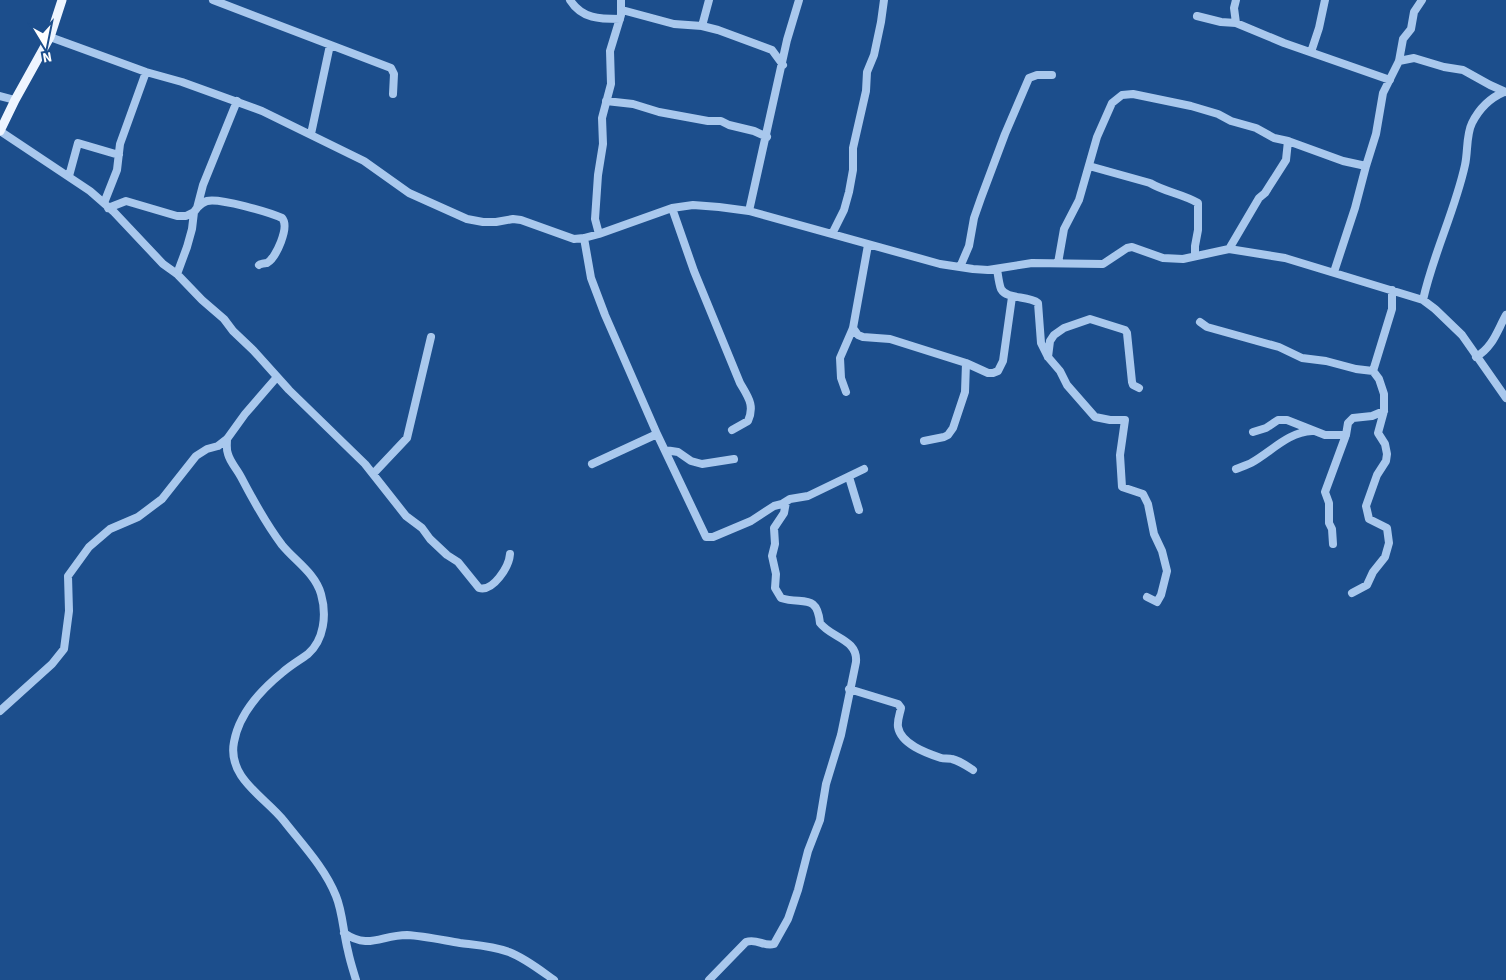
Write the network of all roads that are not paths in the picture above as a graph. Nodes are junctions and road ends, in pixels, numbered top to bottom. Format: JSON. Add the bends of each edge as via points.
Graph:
{"nodes":[{"id":1,"x":62,"y":0,"type":"edge"},
{"id":2,"x":213,"y":0,"type":"edge"},
{"id":3,"x":570,"y":0,"type":"edge"},
{"id":4,"x":621,"y":0,"type":"edge"},
{"id":5,"x":709,"y":0,"type":"edge"},
{"id":6,"x":799,"y":0,"type":"edge"},
{"id":7,"x":884,"y":0,"type":"edge"},
{"id":8,"x":1236,"y":0,"type":"edge"},
{"id":9,"x":1325,"y":0,"type":"edge"},
{"id":10,"x":1422,"y":0,"type":"edge"},
{"id":11,"x":622,"y":10,"type":"junction"},
{"id":12,"x":1197,"y":16,"type":"dead end"},
{"id":13,"x":620,"y":19,"type":"junction"},
{"id":14,"x":1236,"y":23,"type":"junction"},
{"id":15,"x":702,"y":26,"type":"junction"},
{"id":16,"x":50,"y":37,"type":"junction"},
{"id":17,"x":330,"y":45,"type":"junction"},
{"id":18,"x":1311,"y":52,"type":"junction"},
{"id":19,"x":1399,"y":60,"type":"junction"},
{"id":20,"x":783,"y":65,"type":"junction"},
{"id":21,"x":146,"y":72,"type":"junction"},
{"id":22,"x":1052,"y":75,"type":"dead end"},
{"id":23,"x":1390,"y":80,"type":"junction"},
{"id":24,"x":1505,"y":92,"type":"edge"},
{"id":25,"x":393,"y":94,"type":"dead end"},
{"id":26,"x":0,"y":96,"type":"edge"},
{"id":27,"x":15,"y":100,"type":"junction"},
{"id":28,"x":606,"y":101,"type":"junction"},
{"id":29,"x":237,"y":102,"type":"junction"},
{"id":30,"x":0,"y":131,"type":"edge"},
{"id":31,"x":311,"y":134,"type":"junction"},
{"id":32,"x":767,"y":137,"type":"junction"},
{"id":33,"x":1288,"y":141,"type":"junction"},
{"id":34,"x":119,"y":155,"type":"junction"},
{"id":35,"x":1089,"y":166,"type":"junction"},
{"id":36,"x":1366,"y":166,"type":"junction"},
{"id":37,"x":69,"y":176,"type":"junction"},
{"id":38,"x":201,"y":191,"type":"junction"},
{"id":39,"x":212,"y":201,"type":"junction"},
{"id":40,"x":106,"y":206,"type":"junction"},
{"id":41,"x":672,"y":208,"type":"junction"},
{"id":42,"x":196,"y":210,"type":"junction"},
{"id":43,"x":749,"y":211,"type":"junction"},
{"id":44,"x":599,"y":234,"type":"junction"},
{"id":45,"x":832,"y":234,"type":"junction"},
{"id":46,"x":584,"y":238,"type":"junction"},
{"id":47,"x":868,"y":245,"type":"junction"},
{"id":48,"x":1229,"y":249,"type":"junction"},
{"id":49,"x":1195,"y":256,"type":"junction"},
{"id":50,"x":1058,"y":262,"type":"junction"},
{"id":51,"x":259,"y":265,"type":"dead end"},
{"id":52,"x":960,"y":267,"type":"junction"},
{"id":53,"x":997,"y":269,"type":"junction"},
{"id":54,"x":1334,"y":272,"type":"junction"},
{"id":55,"x":177,"y":274,"type":"junction"},
{"id":56,"x":1392,"y":290,"type":"junction"},
{"id":57,"x":1012,"y":297,"type":"junction"},
{"id":58,"x":1422,"y":300,"type":"junction"},
{"id":59,"x":1506,"y":315,"type":"edge"},
{"id":60,"x":1200,"y":322,"type":"dead end"},
{"id":61,"x":853,"y":328,"type":"junction"},
{"id":62,"x":431,"y":337,"type":"dead end"},
{"id":63,"x":1048,"y":357,"type":"junction"},
{"id":64,"x":1476,"y":357,"type":"junction"},
{"id":65,"x":966,"y":363,"type":"junction"},
{"id":66,"x":1373,"y":371,"type":"junction"},
{"id":67,"x":277,"y":377,"type":"junction"},
{"id":68,"x":1139,"y":388,"type":"dead end"},
{"id":69,"x":846,"y":392,"type":"dead end"},
{"id":70,"x":1506,"y":398,"type":"edge"},
{"id":71,"x":1384,"y":411,"type":"junction"},
{"id":72,"x":732,"y":430,"type":"dead end"},
{"id":73,"x":1312,"y":430,"type":"junction"},
{"id":74,"x":1254,"y":432,"type":"dead end"},
{"id":75,"x":657,"y":434,"type":"junction"},
{"id":76,"x":1346,"y":435,"type":"junction"},
{"id":77,"x":227,"y":439,"type":"junction"},
{"id":78,"x":924,"y":441,"type":"dead end"},
{"id":79,"x":214,"y":446,"type":"junction"},
{"id":80,"x":665,"y":450,"type":"junction"},
{"id":81,"x":228,"y":456,"type":"junction"},
{"id":82,"x":734,"y":459,"type":"dead end"},
{"id":83,"x":592,"y":464,"type":"dead end"},
{"id":84,"x":1236,"y":469,"type":"dead end"},
{"id":85,"x":864,"y":470,"type":"dead end"},
{"id":86,"x":373,"y":474,"type":"junction"},
{"id":87,"x":849,"y":477,"type":"junction"},
{"id":88,"x":786,"y":502,"type":"junction"},
{"id":89,"x":859,"y":510,"type":"dead end"},
{"id":90,"x":1333,"y":544,"type":"dead end"},
{"id":91,"x":510,"y":554,"type":"dead end"},
{"id":92,"x":1352,"y":594,"type":"dead end"},
{"id":93,"x":1147,"y":597,"type":"dead end"},
{"id":94,"x":849,"y":690,"type":"junction"},
{"id":95,"x":0,"y":711,"type":"edge"},
{"id":96,"x":973,"y":770,"type":"dead end"},
{"id":97,"x":344,"y":934,"type":"junction"},
{"id":98,"x":356,"y":980,"type":"edge"},
{"id":99,"x":554,"y":980,"type":"edge"},
{"id":100,"x":709,"y":980,"type":"edge"}],
"edges":[{"from":1,"to":16,"type":"main road"},
{"from":2,"to":17,"type":"street"},
{"from":3,"to":13,"type":"street","via":[[579,10],[596,19]]},
{"from":4,"to":11,"type":"street"},
{"from":5,"to":15,"type":"street"},
{"from":6,"to":20,"type":"street"},
{"from":7,"to":45,"type":"street","via":[[853,148],[849,192]]},
{"from":8,"to":14,"type":"street"},
{"from":9,"to":18,"type":"street"},
{"from":10,"to":19,"type":"street","via":[[1414,12]]},
{"from":11,"to":13,"type":"street"},
{"from":11,"to":15,"type":"street","via":[[674,24]]},
{"from":12,"to":14,"type":"street"},
{"from":13,"to":28,"type":"street","via":[[610,51],[611,84]]},
{"from":14,"to":18,"type":"street"},
{"from":15,"to":20,"type":"street","via":[[772,50]]},
{"from":16,"to":21,"type":"street"},
{"from":16,"to":27,"type":"main road"},
{"from":17,"to":25,"type":"street","via":[[391,68],[394,74]]},
{"from":17,"to":31,"type":"street"},
{"from":18,"to":23,"type":"street"},
{"from":19,"to":23,"type":"street"},
{"from":19,"to":24,"type":"street","via":[[1414,58],[1463,70]]},
{"from":20,"to":32,"type":"street"},
{"from":21,"to":29,"type":"street"},
{"from":21,"to":34,"type":"street"},
{"from":22,"to":52,"type":"street","via":[[1029,78],[1024,86],[981,198]]},
{"from":23,"to":36,"type":"street","via":[[1383,93]]},
{"from":24,"to":58,"type":"street","via":[[1490,100],[1471,125],[1465,164]]},
{"from":26,"to":27,"type":"street"},
{"from":27,"to":30,"type":"main road"},
{"from":28,"to":32,"type":"street","via":[[721,121]]},
{"from":28,"to":44,"type":"street","via":[[596,194],[595,219]]},
{"from":29,"to":31,"type":"street"},
{"from":29,"to":38,"type":"street"},
{"from":30,"to":37,"type":"street"},
{"from":31,"to":46,"type":"street","via":[[364,161],[409,193],[467,219],[483,222],[521,220],[567,238]]},
{"from":32,"to":43,"type":"street"},
{"from":33,"to":35,"type":"street","via":[[1192,106],[1126,94],[1118,96],[1112,103]]},
{"from":33,"to":36,"type":"street"},
{"from":33,"to":48,"type":"street","via":[[1286,160]]},
{"from":34,"to":37,"type":"street","via":[[78,143]]},
{"from":34,"to":40,"type":"street"},
{"from":35,"to":49,"type":"street","via":[[1150,182],[1198,203]]},
{"from":35,"to":50,"type":"street","via":[[1079,200],[1064,230]]},
{"from":36,"to":54,"type":"street"},
{"from":37,"to":40,"type":"street"},
{"from":38,"to":39,"type":"street"},
{"from":38,"to":42,"type":"street"},
{"from":39,"to":42,"type":"street","via":[[205,202]]},
{"from":39,"to":51,"type":"street","via":[[248,207],[285,221],[284,235],[271,259]]},
{"from":40,"to":42,"type":"street","via":[[126,201],[177,216],[186,216]]},
{"from":40,"to":55,"type":"street"},
{"from":41,"to":43,"type":"street","via":[[719,206]]},
{"from":41,"to":44,"type":"street"},
{"from":41,"to":72,"type":"street","via":[[694,272],[749,398],[752,410],[748,421]]},
{"from":42,"to":55,"type":"street"},
{"from":43,"to":45,"type":"street"},
{"from":44,"to":46,"type":"street"},
{"from":45,"to":47,"type":"street"},
{"from":46,"to":75,"type":"street","via":[[591,278]]},
{"from":47,"to":52,"type":"street"},
{"from":47,"to":61,"type":"street"},
{"from":48,"to":49,"type":"street"},
{"from":48,"to":54,"type":"street","via":[[1285,258]]},
{"from":49,"to":50,"type":"street","via":[[1163,258],[1132,247],[1120,251],[1103,264]]},
{"from":50,"to":53,"type":"street"},
{"from":52,"to":53,"type":"street"},
{"from":53,"to":57,"type":"street","via":[[1002,290]]},
{"from":54,"to":56,"type":"street"},
{"from":55,"to":67,"type":"street"},
{"from":56,"to":58,"type":"street"},
{"from":56,"to":66,"type":"street","via":[[1392,309]]},
{"from":57,"to":63,"type":"street","via":[[1026,297],[1038,303],[1039,335]]},
{"from":57,"to":65,"type":"street","via":[[998,371],[988,373]]},
{"from":58,"to":64,"type":"street","via":[[1462,335]]},
{"from":59,"to":64,"type":"street","via":[[1494,341]]},
{"from":60,"to":66,"type":"street","via":[[1207,327],[1279,347],[1302,358]]},
{"from":61,"to":65,"type":"street","via":[[863,338],[890,339]]},
{"from":61,"to":69,"type":"street","via":[[840,358],[840,378]]},
{"from":62,"to":86,"type":"street","via":[[407,438]]},
{"from":63,"to":68,"type":"street","via":[[1054,335],[1072,325],[1090,319],[1121,329],[1127,333],[1132,382]]},
{"from":63,"to":93,"type":"street","via":[[1095,417],[1125,420],[1120,455],[1122,487],[1143,494],[1167,571],[1157,602]]},
{"from":64,"to":70,"type":"street"},
{"from":65,"to":78,"type":"street","via":[[965,392],[953,428],[944,437]]},
{"from":66,"to":71,"type":"street","via":[[1382,385]]},
{"from":67,"to":77,"type":"street"},
{"from":67,"to":86,"type":"street"},
{"from":71,"to":76,"type":"street","via":[[1350,420]]},
{"from":71,"to":92,"type":"street","via":[[1378,433],[1387,449],[1386,461],[1377,475],[1366,506],[1369,519],[1387,528],[1388,543],[1385,557],[1373,572],[1370,582]]},
{"from":73,"to":74,"type":"street","via":[[1282,419]]},
{"from":73,"to":76,"type":"street","via":[[1328,435]]},
{"from":73,"to":84,"type":"street","via":[[1281,441],[1252,462]]},
{"from":75,"to":80,"type":"street"},
{"from":75,"to":83,"type":"street"},
{"from":76,"to":90,"type":"street","via":[[1325,492]]},
{"from":77,"to":79,"type":"street"},
{"from":77,"to":81,"type":"street"},
{"from":79,"to":81,"type":"street"},
{"from":79,"to":95,"type":"street","via":[[196,456],[162,500],[138,517],[110,529],[89,547],[68,576],[69,611],[64,649]]},
{"from":80,"to":82,"type":"street","via":[[678,452],[702,464]]},
{"from":80,"to":88,"type":"street","via":[[706,537],[744,524]]},
{"from":81,"to":97,"type":"street","via":[[282,544],[316,581],[322,595],[324,623],[322,633],[309,653],[270,683],[250,707],[234,742],[233,756],[243,780],[282,819],[326,877],[341,911]]},
{"from":85,"to":87,"type":"street"},
{"from":86,"to":91,"type":"street","via":[[406,516],[458,562],[479,588],[485,589],[494,583],[508,563]]},
{"from":87,"to":88,"type":"street","via":[[808,496]]},
{"from":87,"to":89,"type":"street"},
{"from":88,"to":94,"type":"street","via":[[784,513],[774,528],[772,556],[776,592],[781,598],[813,604],[819,610],[822,626],[853,648],[857,655]]},
{"from":94,"to":96,"type":"street","via":[[900,706],[898,728],[901,736],[924,751],[952,759]]},
{"from":94,"to":100,"type":"street","via":[[820,820],[788,919],[774,944],[766,945],[755,940],[746,942]]},
{"from":97,"to":98,"type":"street"},
{"from":97,"to":99,"type":"street","via":[[364,942],[397,935],[494,948],[513,954]]}]}
